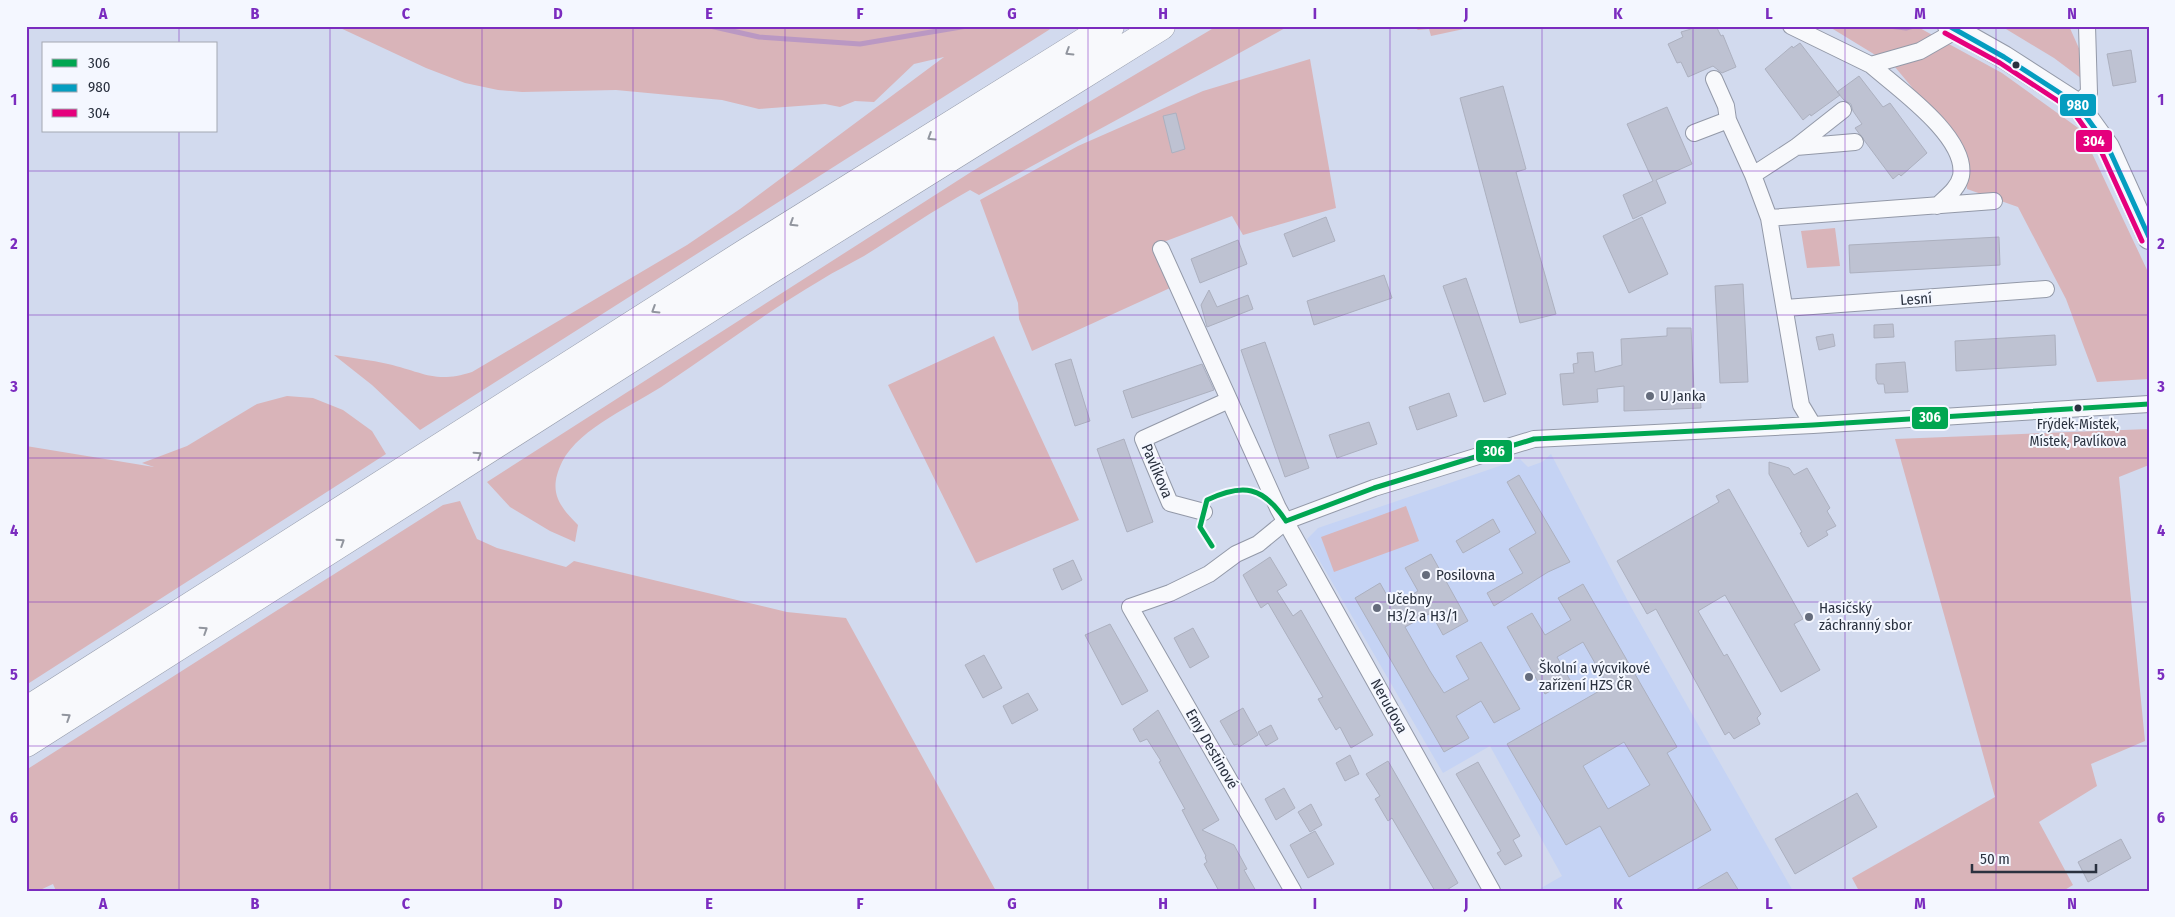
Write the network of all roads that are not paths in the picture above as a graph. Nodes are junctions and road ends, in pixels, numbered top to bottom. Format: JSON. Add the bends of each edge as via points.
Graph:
{"nodes":[{"id":1,"x":1110,"y":26,"type":"edge"},
{"id":2,"x":1162,"y":26,"type":"edge"},
{"id":3,"x":1792,"y":26,"type":"edge"},
{"id":4,"x":2087,"y":26,"type":"edge"},
{"id":5,"x":1952,"y":28,"type":"edge"},
{"id":6,"x":1871,"y":66,"type":"junction"},
{"id":7,"x":1714,"y":79,"type":"dead end"},
{"id":8,"x":2077,"y":104,"type":"junction"},
{"id":9,"x":1843,"y":110,"type":"dead end"},
{"id":10,"x":1728,"y":120,"type":"junction"},
{"id":11,"x":1694,"y":133,"type":"dead end"},
{"id":12,"x":1855,"y":142,"type":"dead end"},
{"id":13,"x":1796,"y":147,"type":"junction"},
{"id":14,"x":1753,"y":175,"type":"junction"},
{"id":15,"x":1994,"y":201,"type":"dead end"},
{"id":16,"x":1937,"y":206,"type":"junction"},
{"id":17,"x":1769,"y":218,"type":"junction"},
{"id":18,"x":2149,"y":238,"type":"edge"},
{"id":19,"x":1161,"y":249,"type":"dead end"},
{"id":20,"x":2046,"y":289,"type":"dead end"},
{"id":21,"x":1785,"y":308,"type":"junction"},
{"id":22,"x":1229,"y":400,"type":"junction"},
{"id":23,"x":2149,"y":404,"type":"edge"},
{"id":24,"x":1812,"y":426,"type":"junction"},
{"id":25,"x":1204,"y":512,"type":"dead end"},
{"id":26,"x":1286,"y":521,"type":"junction"},
{"id":27,"x":26,"y":711,"type":"edge"},
{"id":28,"x":26,"y":743,"type":"edge"},
{"id":29,"x":1293,"y":891,"type":"edge"},
{"id":30,"x":1492,"y":891,"type":"edge"}],
"edges":[{"from":1,"to":27,"type":"highway","one_way":true,"via":[[739,257]]},
{"from":28,"to":2,"type":"highway","one_way":true,"via":[[763,274]]},
{"from":3,"to":6,"type":"street"},
{"from":4,"to":8,"type":"street","via":[[2089,93]]},
{"from":5,"to":6,"type":"street","via":[[1920,51]]},
{"from":5,"to":8,"type":"street"},
{"from":6,"to":16,"type":"street","via":[[1925,111],[1957,148],[1961,176],[1954,189]]},
{"from":7,"to":10,"type":"street","via":[[1726,106]]},
{"from":8,"to":18,"type":"street","via":[[2108,147]]},
{"from":9,"to":13,"type":"street"},
{"from":10,"to":11,"type":"street"},
{"from":10,"to":14,"type":"street"},
{"from":12,"to":13,"type":"street"},
{"from":13,"to":14,"type":"street"},
{"from":14,"to":17,"type":"street"},
{"from":15,"to":16,"type":"street"},
{"from":16,"to":17,"type":"street"},
{"from":17,"to":21,"type":"street"},
{"from":19,"to":22,"type":"street"},
{"from":20,"to":21,"type":"street","name":"Lesní"},
{"from":21,"to":24,"type":"street","via":[[1801,405]]},
{"from":22,"to":25,"type":"street","name":"Pavlíkova","via":[[1143,439],[1170,503]]},
{"from":22,"to":26,"type":"street"},
{"from":23,"to":24,"type":"street"},
{"from":24,"to":26,"type":"street","via":[[1534,439],[1374,488]]},
{"from":26,"to":29,"type":"street","name":"Emy Destinové","via":[[1258,544],[1236,554],[1209,574],[1130,607]]},
{"from":26,"to":30,"type":"street","name":"Nerudova"}]}
